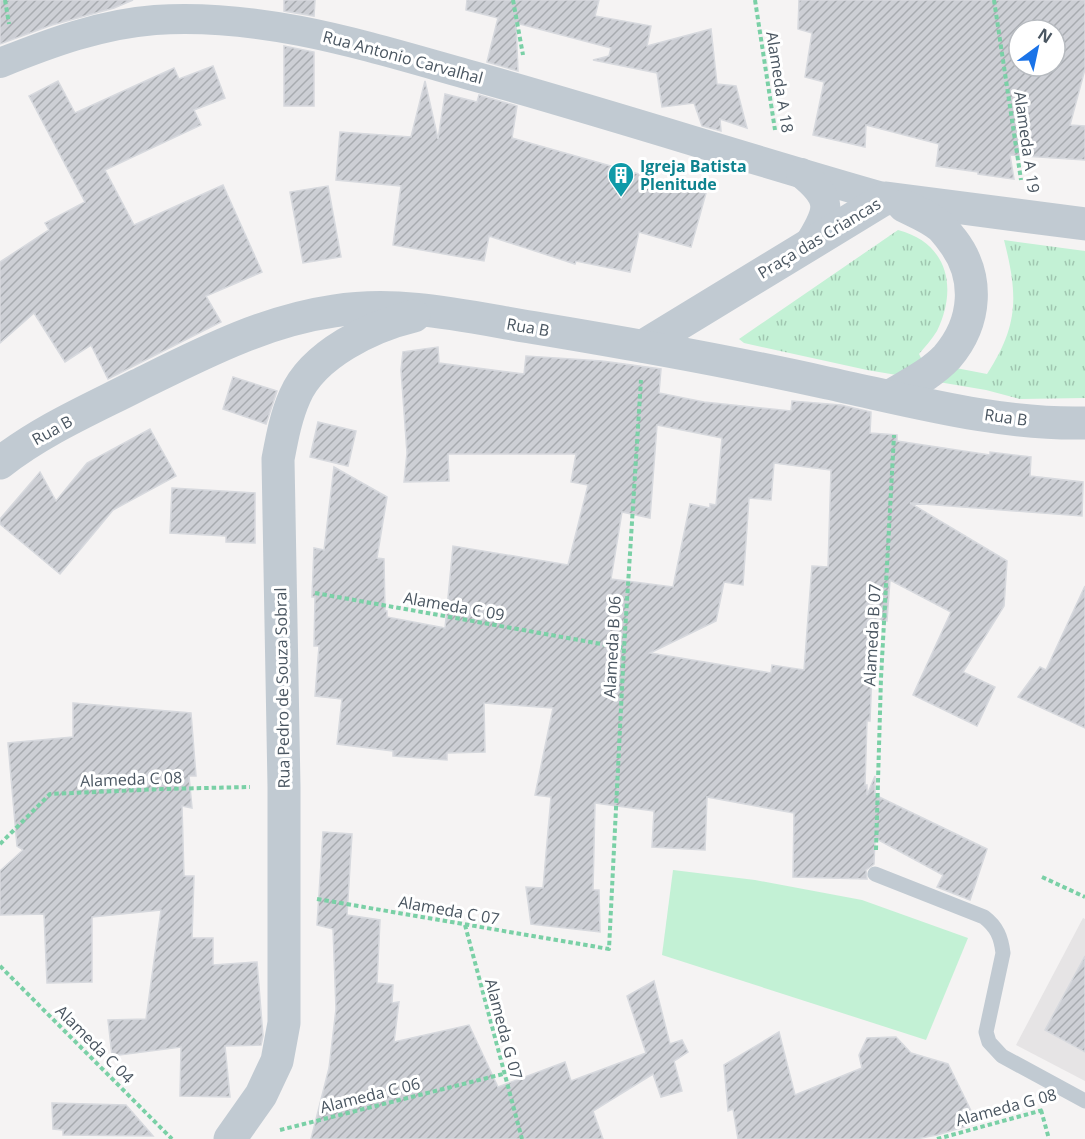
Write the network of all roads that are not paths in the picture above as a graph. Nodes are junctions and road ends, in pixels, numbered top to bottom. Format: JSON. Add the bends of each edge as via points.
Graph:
{"nodes":[{"id":1,"x":0,"y":63,"type":"edge"},
{"id":2,"x":791,"y":170,"type":"junction"},
{"id":3,"x":886,"y":198,"type":"junction"},
{"id":4,"x":1085,"y":224,"type":"edge"},
{"id":5,"x":809,"y":244,"type":"junction"},
{"id":6,"x":436,"y":311,"type":"junction"},
{"id":7,"x":643,"y":346,"type":"junction"},
{"id":8,"x":893,"y":397,"type":"junction"},
{"id":9,"x":1085,"y":423,"type":"edge"},
{"id":10,"x":0,"y":464,"type":"edge"},
{"id":11,"x":875,"y":874,"type":"road end"},
{"id":12,"x":1083,"y":1100,"type":"edge"},
{"id":13,"x":230,"y":1139,"type":"edge"}],
"edges":[{"from":1,"to":2,"type":"street","name":"Rua Antonio Carvalhal","via":[[118,24],[197,19],[245,22],[350,42]]},
{"from":2,"to":3,"type":"street","name":"Rua Antonio Carvalhal"},
{"from":2,"to":5,"type":"street","name":"Rua Antonio Carvalhal","via":[[819,189],[824,200],[822,223]]},
{"from":3,"to":4,"type":"street","name":"Praça das Criancas"},
{"from":3,"to":5,"type":"street","name":"Praça das Criancas"},
{"from":3,"to":8,"type":"street","via":[[941,226],[960,250],[972,290],[971,310],[948,356]]},
{"from":5,"to":7,"type":"street","name":"Praça das Criancas"},
{"from":6,"to":7,"type":"street","name":"Rua B"},
{"from":6,"to":10,"type":"street","name":"Rua B","via":[[362,307],[297,318],[249,333],[39,435]]},
{"from":6,"to":13,"type":"street","name":"Rua Pedro de Souza Sobral","via":[[375,328],[340,347],[316,366],[295,394],[285,426],[278,459],[284,1023],[277,1061],[261,1095]]},
{"from":7,"to":8,"type":"street","name":"Rua B"},
{"from":8,"to":9,"type":"street","name":"Rua B","via":[[1032,421]]},
{"from":11,"to":12,"type":"lane","via":[[984,917],[995,926],[1003,953],[986,1032],[989,1042],[1002,1056]]}]}
